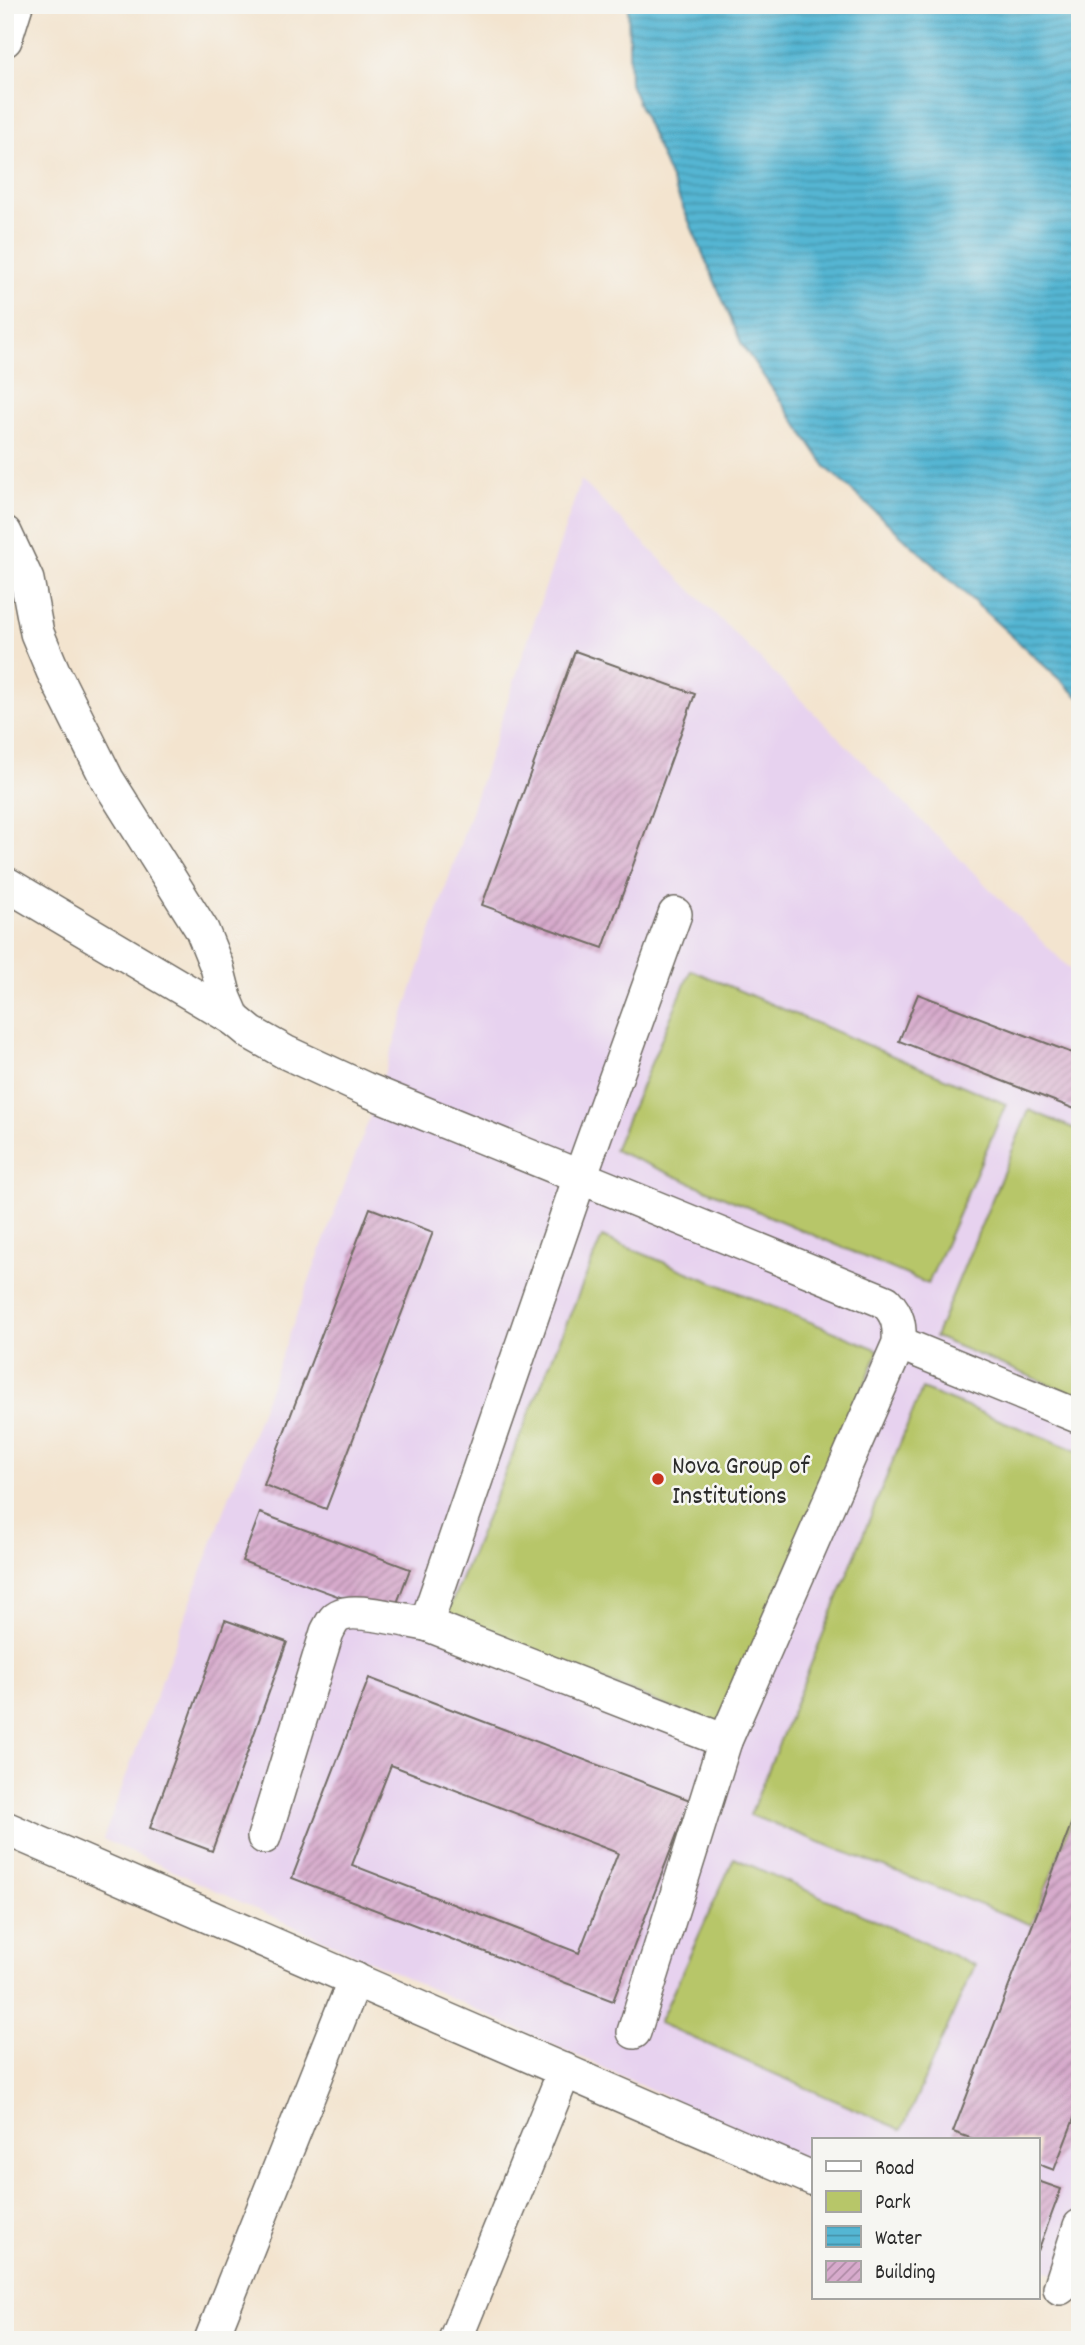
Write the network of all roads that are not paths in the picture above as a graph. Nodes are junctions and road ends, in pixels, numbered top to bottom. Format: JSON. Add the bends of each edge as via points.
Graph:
{"nodes":[{"id":1,"x":16,"y":5,"type":"edge"},
{"id":2,"x":5,"y":40,"type":"edge"},
{"id":3,"x":5,"y":533,"type":"edge"},
{"id":4,"x":5,"y":883,"type":"edge"},
{"id":5,"x":675,"y":914,"type":"dead end"},
{"id":6,"x":234,"y":1019,"type":"junction"},
{"id":7,"x":580,"y":1177,"type":"junction"},
{"id":8,"x":899,"y":1343,"type":"junction"},
{"id":9,"x":1080,"y":1417,"type":"edge"},
{"id":10,"x":426,"y":1624,"type":"junction"},
{"id":11,"x":725,"y":1741,"type":"junction"},
{"id":12,"x":5,"y":1828,"type":"edge"},
{"id":13,"x":264,"y":1837,"type":"dead end"},
{"id":14,"x":355,"y":1979,"type":"junction"},
{"id":15,"x":634,"y":2032,"type":"dead end"},
{"id":16,"x":565,"y":2070,"type":"junction"},
{"id":17,"x":812,"y":2178,"type":"edge"},
{"id":18,"x":1080,"y":2226,"type":"edge"},
{"id":19,"x":1059,"y":2287,"type":"edge"},
{"id":20,"x":211,"y":2340,"type":"edge"},
{"id":21,"x":455,"y":2340,"type":"edge"}],
"edges":[{"from":1,"to":2,"type":"street"},
{"from":3,"to":6,"type":"street","via":[[27,580],[37,633],[53,671],[107,779],[202,930]]},
{"from":4,"to":6,"type":"street"},
{"from":5,"to":7,"type":"street"},
{"from":6,"to":7,"type":"street","via":[[285,1052],[365,1089]]},
{"from":7,"to":8,"type":"street","via":[[886,1302],[900,1327]]},
{"from":7,"to":10,"type":"street"},
{"from":8,"to":9,"type":"street"},
{"from":8,"to":11,"type":"street"},
{"from":10,"to":11,"type":"street"},
{"from":10,"to":13,"type":"street","via":[[355,1613],[333,1620]]},
{"from":11,"to":15,"type":"street"},
{"from":12,"to":14,"type":"street"},
{"from":14,"to":16,"type":"street"},
{"from":14,"to":20,"type":"street"},
{"from":16,"to":17,"type":"street"},
{"from":16,"to":21,"type":"street"},
{"from":18,"to":19,"type":"street"}]}
